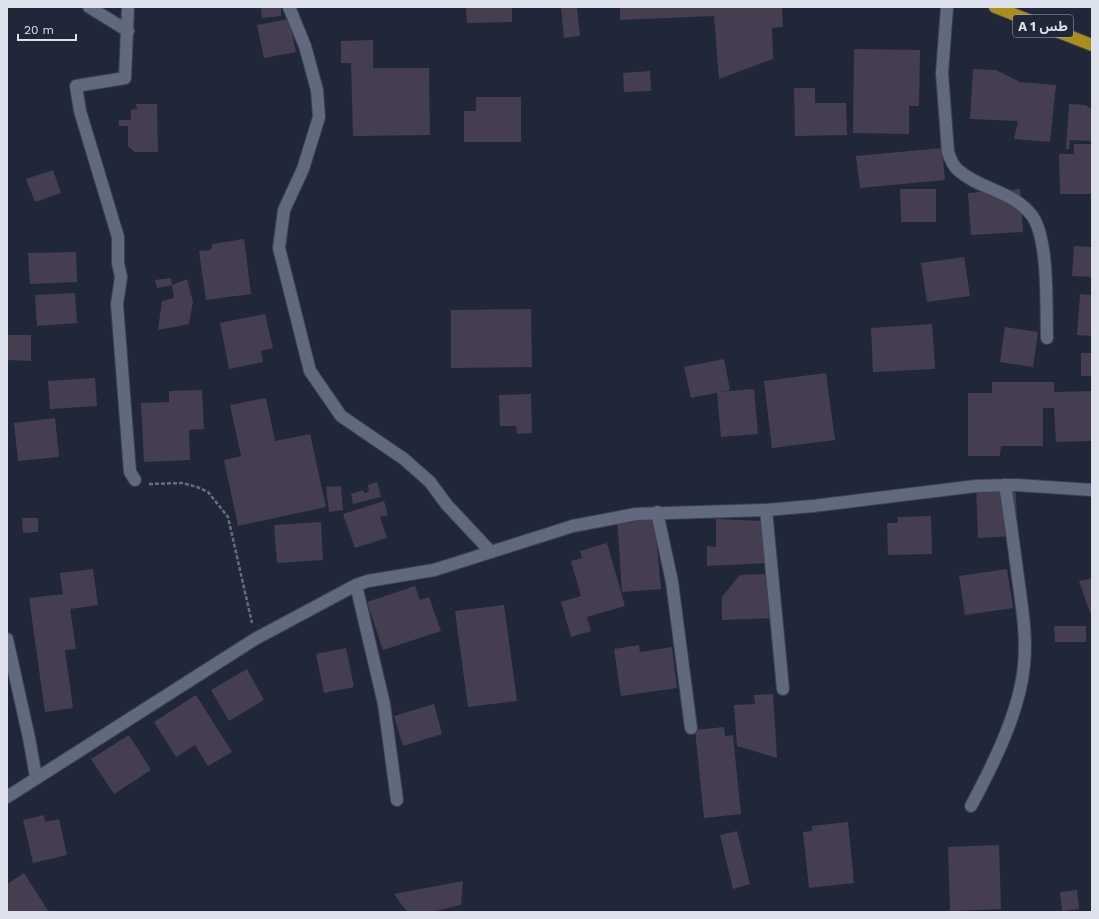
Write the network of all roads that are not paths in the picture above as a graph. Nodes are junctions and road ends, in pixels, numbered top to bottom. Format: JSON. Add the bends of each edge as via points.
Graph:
{"nodes":[{"id":1,"x":88,"y":7,"type":"edge"},
{"id":2,"x":128,"y":7,"type":"edge"},
{"id":3,"x":289,"y":7,"type":"edge"},
{"id":4,"x":947,"y":7,"type":"edge"},
{"id":5,"x":995,"y":7,"type":"edge"},
{"id":6,"x":128,"y":31,"type":"junction"},
{"id":7,"x":1092,"y":45,"type":"edge"},
{"id":8,"x":1047,"y":338,"type":"dead end"},
{"id":9,"x":135,"y":480,"type":"road end"},
{"id":10,"x":1005,"y":485,"type":"junction"},
{"id":11,"x":1092,"y":490,"type":"edge"},
{"id":12,"x":766,"y":510,"type":"junction"},
{"id":13,"x":658,"y":512,"type":"junction"},
{"id":14,"x":491,"y":552,"type":"junction"},
{"id":15,"x":356,"y":585,"type":"junction"},
{"id":16,"x":7,"y":639,"type":"edge"},
{"id":17,"x":784,"y":688,"type":"dead end"},
{"id":18,"x":691,"y":728,"type":"dead end"},
{"id":19,"x":36,"y":777,"type":"junction"},
{"id":20,"x":7,"y":796,"type":"edge"},
{"id":21,"x":397,"y":800,"type":"dead end"},
{"id":22,"x":971,"y":806,"type":"dead end"}],
"edges":[{"from":1,"to":6,"type":"street"},
{"from":2,"to":6,"type":"street"},
{"from":3,"to":14,"type":"street","via":[[305,46],[317,90],[319,118],[303,169],[284,210],[279,248],[310,371],[340,416],[404,459],[430,482],[447,505]]},
{"from":4,"to":8,"type":"street","via":[[942,73],[948,152],[958,170],[1015,200],[1033,217],[1042,241]]},
{"from":5,"to":7,"type":"highway","number":"A 1 طس"},
{"from":6,"to":9,"type":"street","via":[[125,78],[76,86],[80,111],[118,238],[120,277],[117,304],[130,472]]},
{"from":10,"to":11,"type":"street"},
{"from":10,"to":12,"type":"street","via":[[953,488]]},
{"from":10,"to":22,"type":"street","via":[[1024,617],[1024,666],[1020,690],[1002,742]]},
{"from":12,"to":13,"type":"street"},
{"from":12,"to":17,"type":"street"},
{"from":13,"to":14,"type":"street","via":[[573,526]]},
{"from":13,"to":18,"type":"street","via":[[672,582]]},
{"from":14,"to":15,"type":"street","via":[[434,570],[368,580]]},
{"from":15,"to":19,"type":"street","via":[[255,639]]},
{"from":15,"to":21,"type":"street","via":[[384,704]]},
{"from":16,"to":19,"type":"street"},
{"from":19,"to":20,"type":"street"}]}
